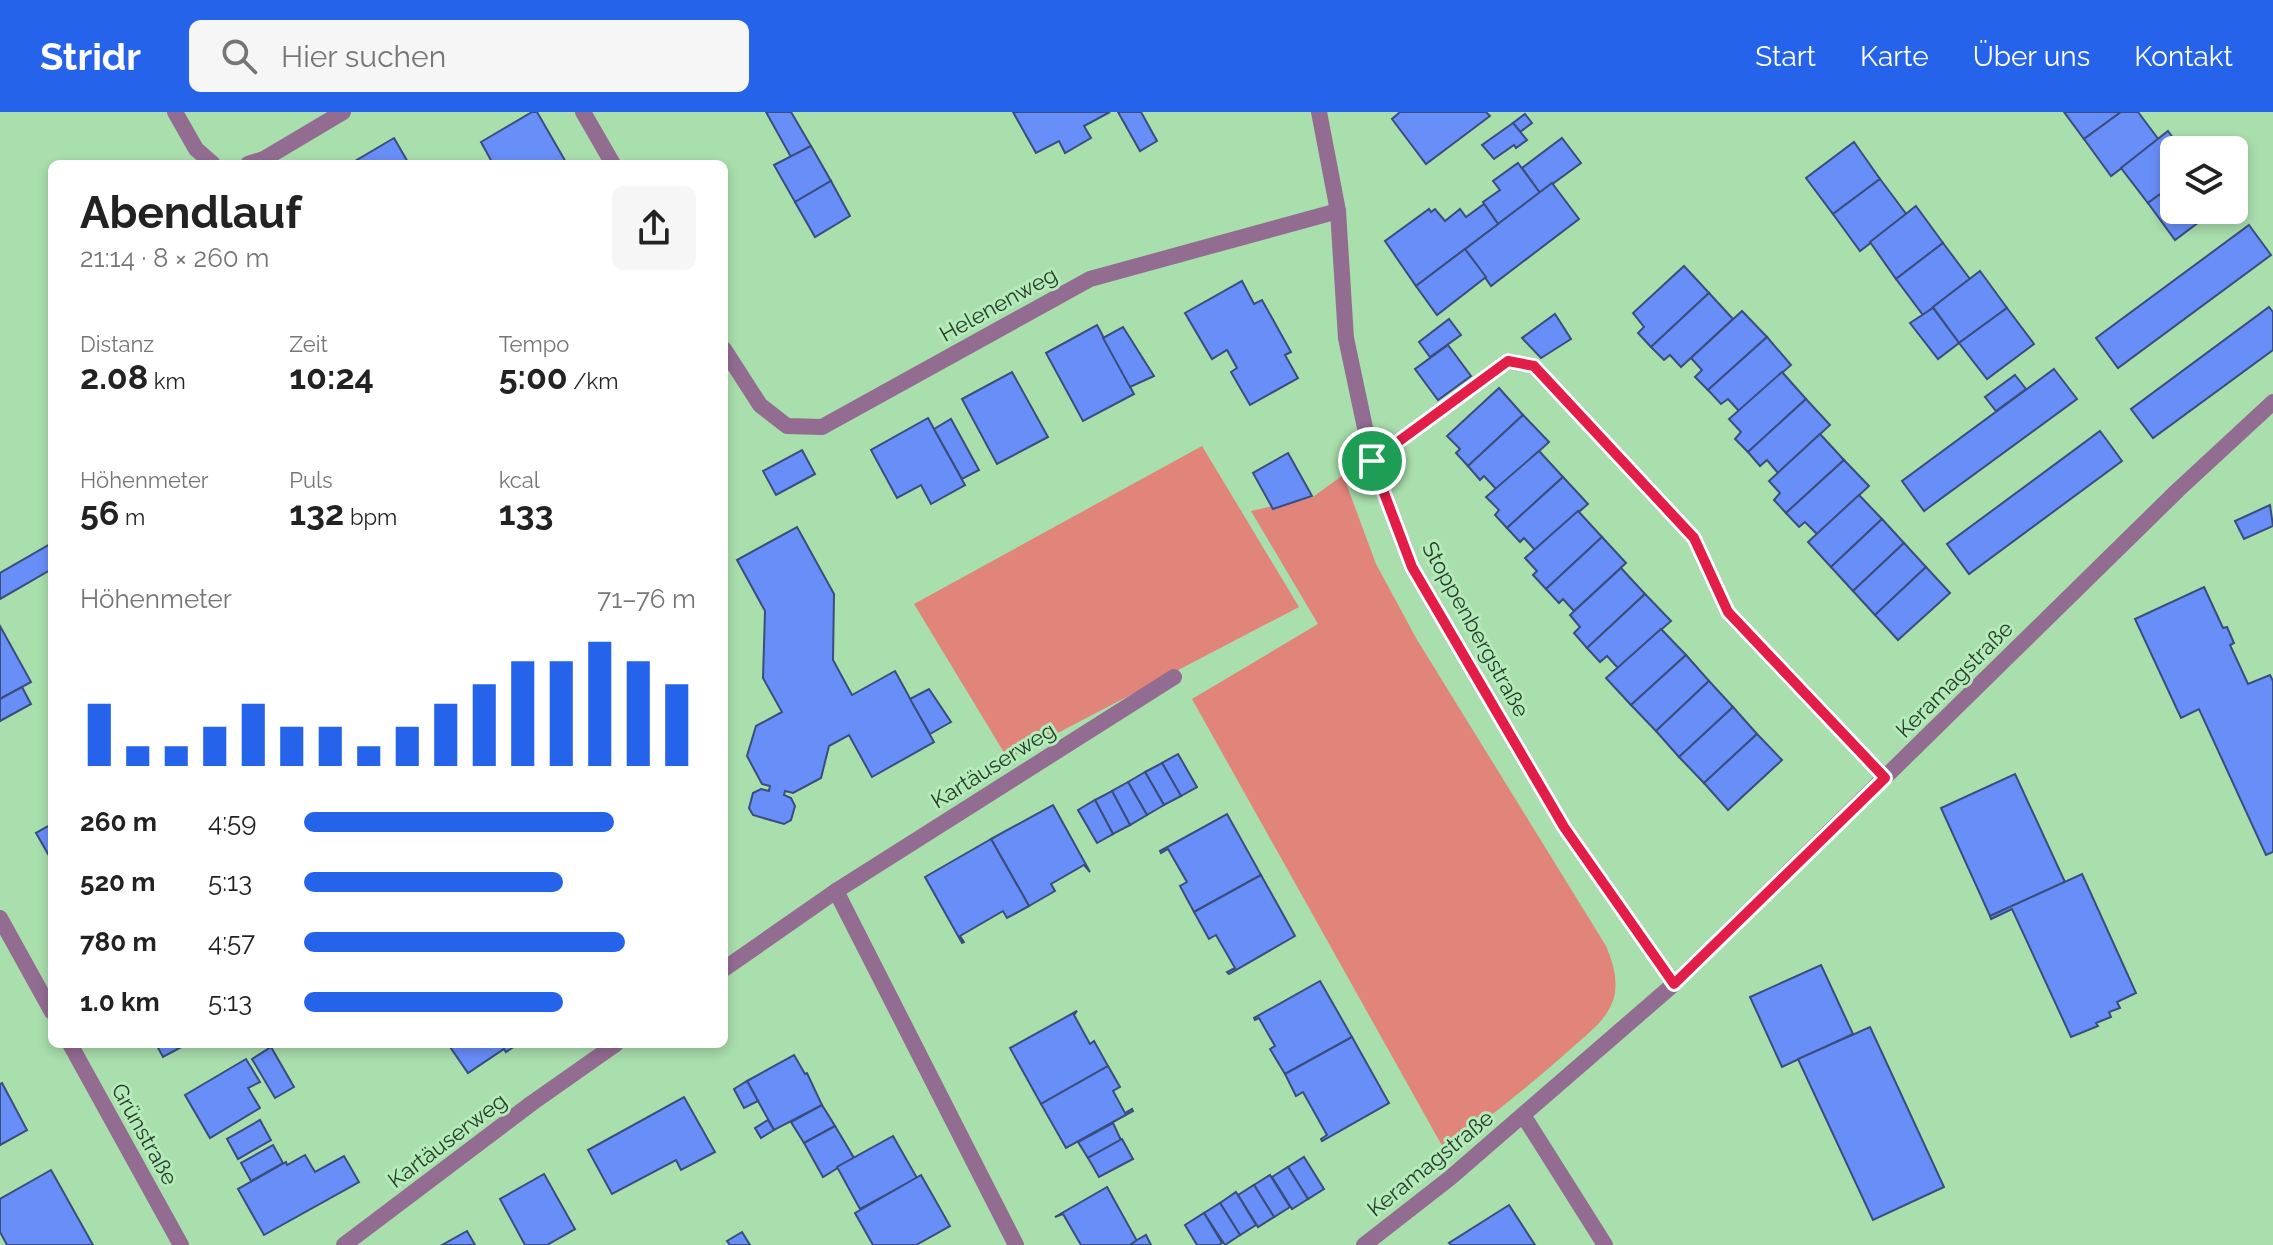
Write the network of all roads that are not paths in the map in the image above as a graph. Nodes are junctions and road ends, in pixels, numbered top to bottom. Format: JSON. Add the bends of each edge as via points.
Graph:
{"nodes":[{"id":1,"x":175,"y":112,"type":"edge"},
{"id":2,"x":343,"y":112,"type":"edge"},
{"id":3,"x":583,"y":112,"type":"edge"},
{"id":4,"x":1319,"y":112,"type":"edge"},
{"id":5,"x":208,"y":160,"type":"edge"},
{"id":6,"x":261,"y":160,"type":"edge"},
{"id":7,"x":611,"y":160,"type":"edge"},
{"id":8,"x":1338,"y":211,"type":"junction"},
{"id":9,"x":728,"y":355,"type":"edge"},
{"id":10,"x":2273,"y":402,"type":"edge"},
{"id":11,"x":1372,"y":461,"type":"junction"},
{"id":12,"x":1174,"y":677,"type":"dead end"},
{"id":13,"x":1885,"y":778,"type":"junction"},
{"id":14,"x":836,"y":891,"type":"junction"},
{"id":15,"x":0,"y":918,"type":"edge"},
{"id":16,"x":728,"y":966,"type":"edge"},
{"id":17,"x":1674,"y":984,"type":"junction"},
{"id":18,"x":48,"y":1005,"type":"edge"},
{"id":19,"x":72,"y":1048,"type":"edge"},
{"id":20,"x":610,"y":1048,"type":"edge"},
{"id":21,"x":1523,"y":1115,"type":"junction"},
{"id":22,"x":181,"y":1245,"type":"edge"},
{"id":23,"x":344,"y":1245,"type":"edge"},
{"id":24,"x":1016,"y":1245,"type":"edge"},
{"id":25,"x":1364,"y":1245,"type":"edge"},
{"id":26,"x":1605,"y":1245,"type":"edge"}],
"edges":[{"from":1,"to":5,"type":"street"},
{"from":2,"to":6,"type":"street"},
{"from":3,"to":7,"type":"street"},
{"from":4,"to":8,"type":"street","name":"Stoppenbergstraße"},
{"from":8,"to":9,"type":"street","name":"Helenenweg","via":[[1090,279],[822,427],[787,426],[760,405]]},
{"from":8,"to":11,"type":"street","name":"Stoppenbergstraße","via":[[1346,338]]},
{"from":10,"to":13,"type":"street","name":"Keramagstraße"},
{"from":11,"to":13,"type":"street","via":[[1508,361],[1534,366],[1694,538],[1728,612]]},
{"from":11,"to":17,"type":"street","name":"Stoppenbergstraße","via":[[1412,567],[1564,827]]},
{"from":12,"to":14,"type":"street","name":"Kartäuserweg"},
{"from":13,"to":17,"type":"street","name":"Keramagstraße"},
{"from":14,"to":16,"type":"street","name":"Kartäuserweg"},
{"from":14,"to":24,"type":"street"},
{"from":15,"to":18,"type":"street"},
{"from":17,"to":21,"type":"street","name":"Keramagstraße"},
{"from":19,"to":22,"type":"street","name":"Grünstraße"},
{"from":20,"to":23,"type":"street","name":"Kartäuserweg"},
{"from":21,"to":25,"type":"street","name":"Keramagstraße"},
{"from":21,"to":26,"type":"street","name":"Keramagstraße"}]}
